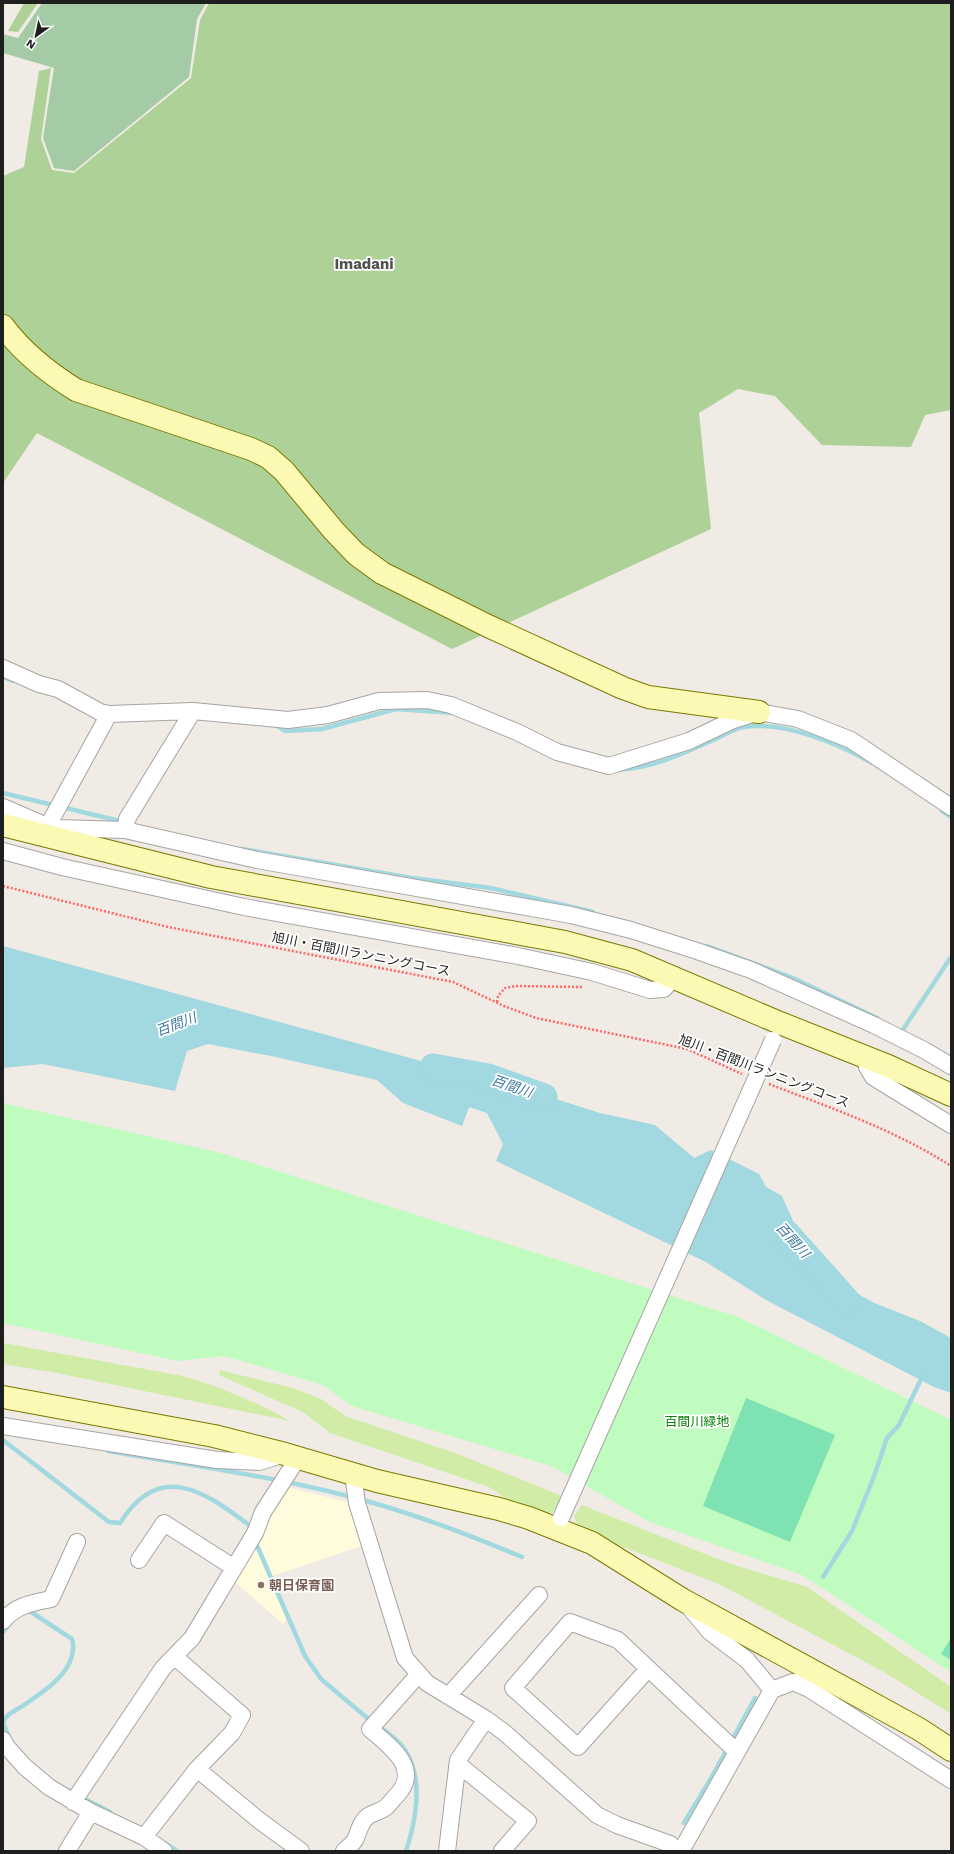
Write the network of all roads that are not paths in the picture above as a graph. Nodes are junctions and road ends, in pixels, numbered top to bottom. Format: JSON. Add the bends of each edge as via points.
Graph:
{"nodes":[{"id":1,"x":3,"y":326,"type":"edge"},
{"id":2,"x":3,"y":668,"type":"edge"},
{"id":3,"x":193,"y":711,"type":"junction"},
{"id":4,"x":759,"y":712,"type":"junction"},
{"id":5,"x":109,"y":714,"type":"junction"},
{"id":6,"x":3,"y":807,"type":"edge"},
{"id":7,"x":951,"y":807,"type":"edge"},
{"id":8,"x":3,"y":825,"type":"edge"},
{"id":9,"x":126,"y":825,"type":"junction"},
{"id":10,"x":45,"y":831,"type":"junction"},
{"id":11,"x":3,"y":851,"type":"edge"},
{"id":12,"x":674,"y":977,"type":"junction"},
{"id":13,"x":776,"y":1032,"type":"junction"},
{"id":14,"x":867,"y":1058,"type":"junction"},
{"id":15,"x":951,"y":1066,"type":"edge"},
{"id":16,"x":951,"y":1095,"type":"edge"},
{"id":17,"x":951,"y":1125,"type":"edge"},
{"id":18,"x":3,"y":1397,"type":"edge"},
{"id":19,"x":3,"y":1426,"type":"edge"},
{"id":20,"x":292,"y":1456,"type":"junction"},
{"id":21,"x":355,"y":1491,"type":"junction"},
{"id":22,"x":559,"y":1523,"type":"junction"},
{"id":23,"x":77,"y":1542,"type":"dead end"},
{"id":24,"x":139,"y":1560,"type":"dead end"},
{"id":25,"x":233,"y":1567,"type":"junction"},
{"id":26,"x":539,"y":1595,"type":"dead end"},
{"id":27,"x":683,"y":1600,"type":"junction"},
{"id":28,"x":3,"y":1621,"type":"edge"},
{"id":29,"x":175,"y":1657,"type":"junction"},
{"id":30,"x":801,"y":1666,"type":"junction"},
{"id":31,"x":648,"y":1669,"type":"junction"},
{"id":32,"x":419,"y":1674,"type":"junction"},
{"id":33,"x":809,"y":1689,"type":"junction"},
{"id":34,"x":772,"y":1690,"type":"junction"},
{"id":35,"x":448,"y":1696,"type":"junction"},
{"id":36,"x":486,"y":1720,"type":"junction"},
{"id":37,"x":3,"y":1740,"type":"edge"},
{"id":38,"x":731,"y":1746,"type":"junction"},
{"id":39,"x":951,"y":1750,"type":"edge"},
{"id":40,"x":458,"y":1764,"type":"junction"},
{"id":41,"x":198,"y":1769,"type":"junction"},
{"id":42,"x":951,"y":1780,"type":"edge"},
{"id":43,"x":76,"y":1797,"type":"junction"},
{"id":44,"x":91,"y":1812,"type":"junction"},
{"id":45,"x":147,"y":1833,"type":"junction"},
{"id":46,"x":67,"y":1851,"type":"edge"},
{"id":47,"x":164,"y":1851,"type":"edge"},
{"id":48,"x":300,"y":1851,"type":"edge"},
{"id":49,"x":344,"y":1851,"type":"edge"},
{"id":50,"x":447,"y":1851,"type":"edge"},
{"id":51,"x":502,"y":1851,"type":"edge"},
{"id":52,"x":677,"y":1851,"type":"edge"},
{"id":53,"x":681,"y":1851,"type":"edge"}],
"edges":[{"from":1,"to":4,"type":"street","via":[[33,360],[76,390],[268,457],[284,471],[356,554],[382,573],[430,598],[623,688],[648,697]]},
{"from":2,"to":5,"type":"street","via":[[39,684],[58,689],[100,712]]},
{"from":3,"to":4,"type":"street","via":[[288,720],[328,715],[380,701],[427,700],[450,705],[517,732],[557,752],[609,766],[689,741],[731,721]]},
{"from":3,"to":5,"type":"street"},
{"from":3,"to":9,"type":"street"},
{"from":4,"to":7,"type":"street","via":[[798,719],[851,740]]},
{"from":5,"to":10,"type":"street"},
{"from":6,"to":10,"type":"street"},
{"from":8,"to":10,"type":"street"},
{"from":9,"to":10,"type":"street","via":[[58,828]]},
{"from":9,"to":15,"type":"street","via":[[257,860],[571,916],[631,930],[751,970],[874,1025]]},
{"from":10,"to":12,"type":"street","via":[[211,878],[565,942],[632,960]]},
{"from":11,"to":12,"type":"street","via":[[62,867],[244,907],[584,970],[650,990],[664,989]]},
{"from":12,"to":13,"type":"street"},
{"from":13,"to":14,"type":"street"},
{"from":13,"to":22,"type":"street","bridge":true},
{"from":14,"to":16,"type":"street"},
{"from":14,"to":17,"type":"street","via":[[867,1067],[873,1078]]},
{"from":18,"to":20,"type":"street","via":[[214,1436]]},
{"from":19,"to":20,"type":"street","via":[[218,1460],[259,1462]]},
{"from":20,"to":21,"type":"street"},
{"from":20,"to":25,"type":"street","via":[[283,1482],[263,1512],[252,1537]]},
{"from":21,"to":22,"type":"street","via":[[500,1509]]},
{"from":21,"to":32,"type":"street","via":[[405,1658]]},
{"from":22,"to":27,"type":"street"},
{"from":23,"to":28,"type":"street","via":[[51,1599],[23,1604]]},
{"from":24,"to":25,"type":"street","via":[[164,1523]]},
{"from":25,"to":29,"type":"street","via":[[192,1638]]},
{"from":26,"to":35,"type":"street"},
{"from":27,"to":30,"type":"street"},
{"from":27,"to":34,"type":"street","via":[[710,1632],[747,1660]]},
{"from":29,"to":41,"type":"street","via":[[242,1715],[232,1733]]},
{"from":29,"to":43,"type":"street","via":[[163,1668]]},
{"from":30,"to":33,"type":"street"},
{"from":30,"to":39,"type":"street","via":[[919,1729]]},
{"from":31,"to":31,"type":"street","via":[[618,1640],[570,1622],[513,1688],[578,1747]]},
{"from":31,"to":38,"type":"street"},
{"from":32,"to":35,"type":"street","via":[[426,1683]]},
{"from":32,"to":49,"type":"street","via":[[370,1729],[391,1748],[405,1766],[404,1787],[386,1808],[367,1817],[358,1830],[352,1846]]},
{"from":33,"to":34,"type":"street","via":[[793,1682]]},
{"from":33,"to":42,"type":"street"},
{"from":34,"to":38,"type":"street"},
{"from":35,"to":36,"type":"street"},
{"from":36,"to":40,"type":"street","via":[[458,1760]]},
{"from":36,"to":52,"type":"street","via":[[505,1733],[597,1815],[670,1844]]},
{"from":37,"to":43,"type":"street","via":[[25,1767],[49,1787]]},
{"from":38,"to":53,"type":"street"},
{"from":40,"to":50,"type":"street"},
{"from":40,"to":51,"type":"street","via":[[528,1821]]},
{"from":41,"to":45,"type":"street"},
{"from":41,"to":48,"type":"street"},
{"from":43,"to":44,"type":"street"},
{"from":44,"to":45,"type":"street"},
{"from":44,"to":46,"type":"street"},
{"from":45,"to":47,"type":"street"}]}
